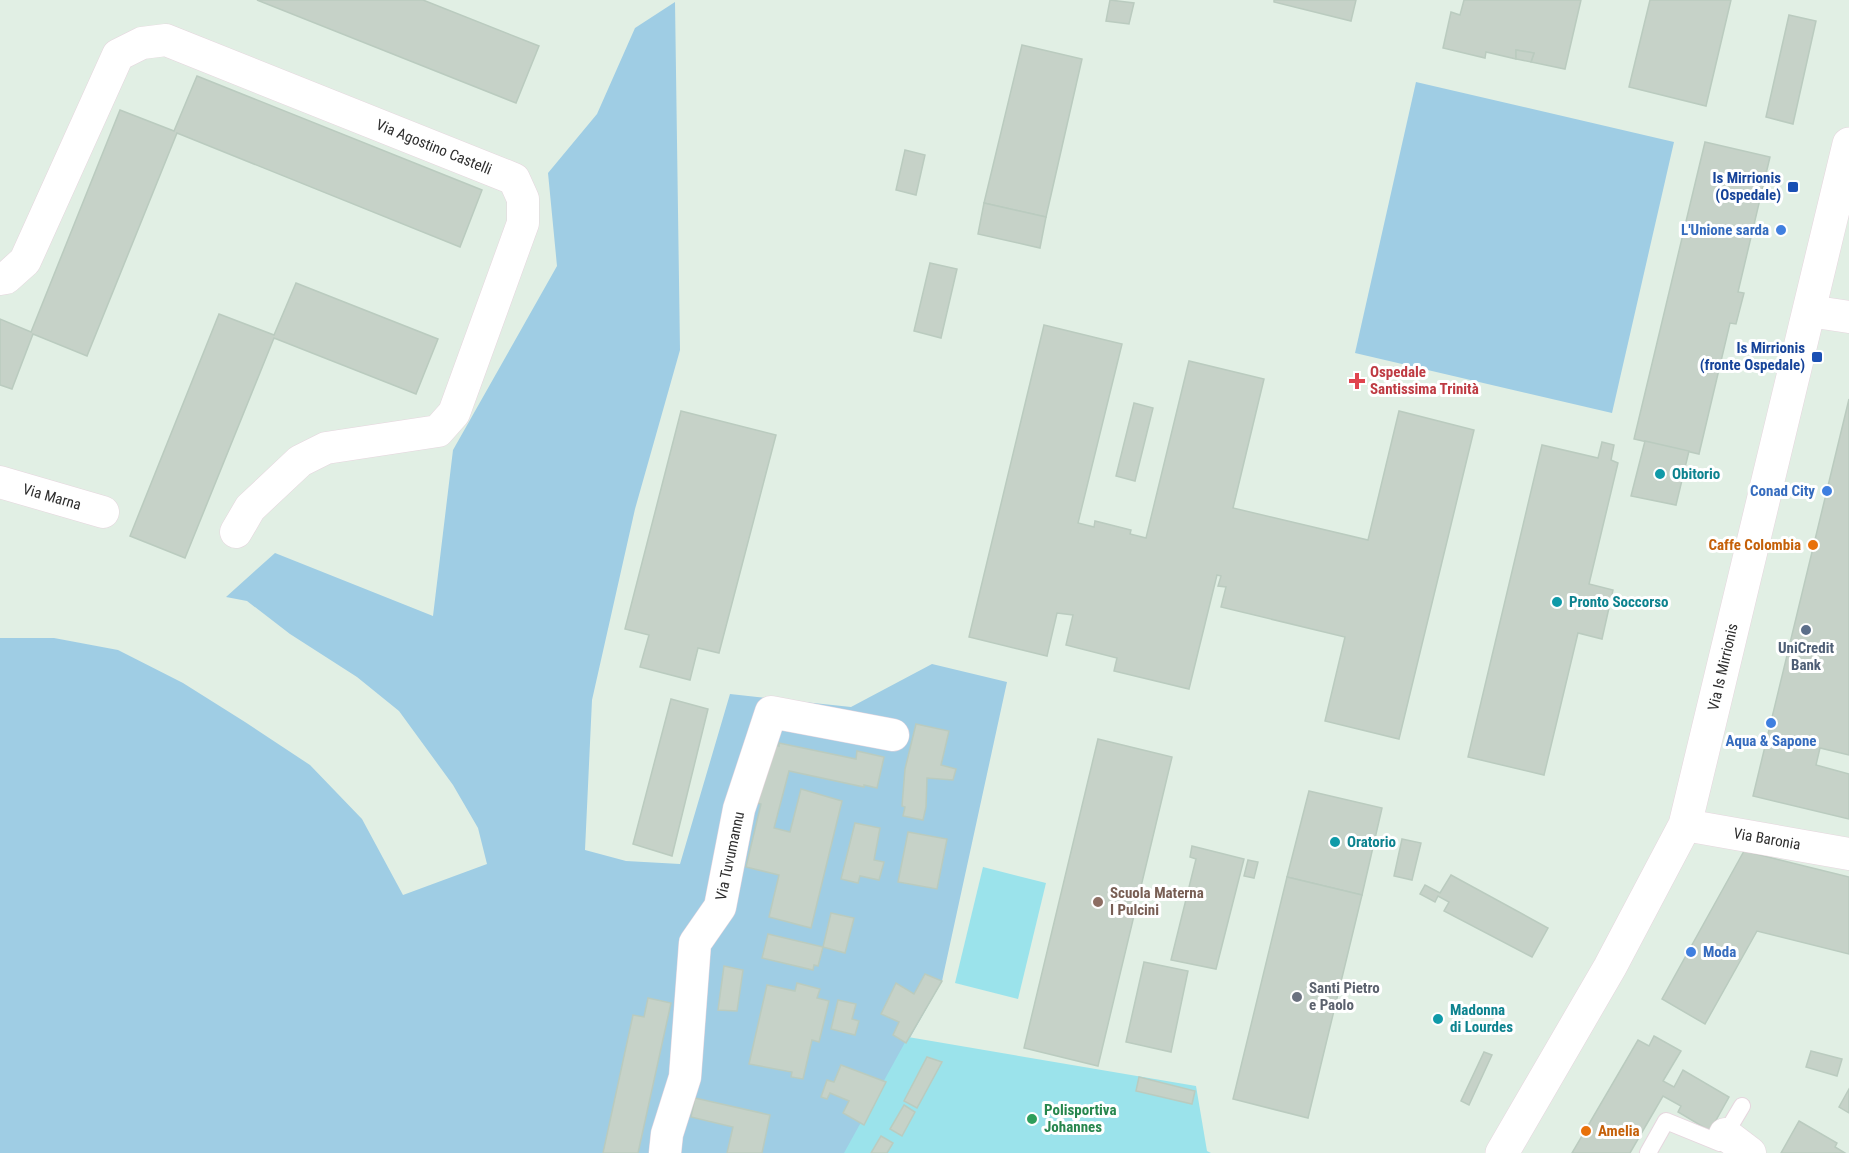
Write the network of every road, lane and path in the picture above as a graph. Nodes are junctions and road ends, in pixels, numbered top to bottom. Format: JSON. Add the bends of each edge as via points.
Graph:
{"nodes":[{"id":1,"x":1849,"y":144,"type":"edge"},
{"id":2,"x":0,"y":279,"type":"edge"},
{"id":3,"x":1809,"y":311,"type":"junction"},
{"id":4,"x":1849,"y":317,"type":"edge"},
{"id":5,"x":0,"y":482,"type":"edge"},
{"id":6,"x":103,"y":512,"type":"dead end"},
{"id":7,"x":236,"y":532,"type":"dead end"},
{"id":8,"x":893,"y":735,"type":"dead end"},
{"id":9,"x":1685,"y":825,"type":"junction"},
{"id":10,"x":1849,"y":854,"type":"edge"},
{"id":11,"x":1742,"y":1106,"type":"dead end"},
{"id":12,"x":1725,"y":1134,"type":"junction"},
{"id":13,"x":665,"y":1153,"type":"edge"},
{"id":14,"x":1502,"y":1153,"type":"edge"},
{"id":15,"x":1648,"y":1153,"type":"edge"},
{"id":16,"x":1750,"y":1153,"type":"edge"}],
"edges":[{"from":1,"to":3,"type":"street","name":"Via Is Mirrionis"},
{"from":2,"to":7,"type":"street","name":"Via Agostino Castelli","via":[[25,261],[118,55],[142,43],[166,40],[514,179],[523,199],[523,223],[454,413],[438,431],[317,452],[300,462],[250,508]]},
{"from":3,"to":4,"type":"street"},
{"from":3,"to":9,"type":"street","name":"Via Is Mirrionis"},
{"from":5,"to":6,"type":"street","name":"Via Marna"},
{"from":8,"to":13,"type":"street","name":"Via Tuvumannu","via":[[771,712],[739,809],[720,907],[695,943],[684,1077]]},
{"from":9,"to":10,"type":"street","name":"Via Baronia"},
{"from":9,"to":14,"type":"street","name":"Via Is Mirrionis","via":[[1605,975]]},
{"from":11,"to":12,"type":"lane"},
{"from":12,"to":15,"type":"lane","via":[[1720,1143],[1666,1121]]},
{"from":12,"to":16,"type":"street"}]}
